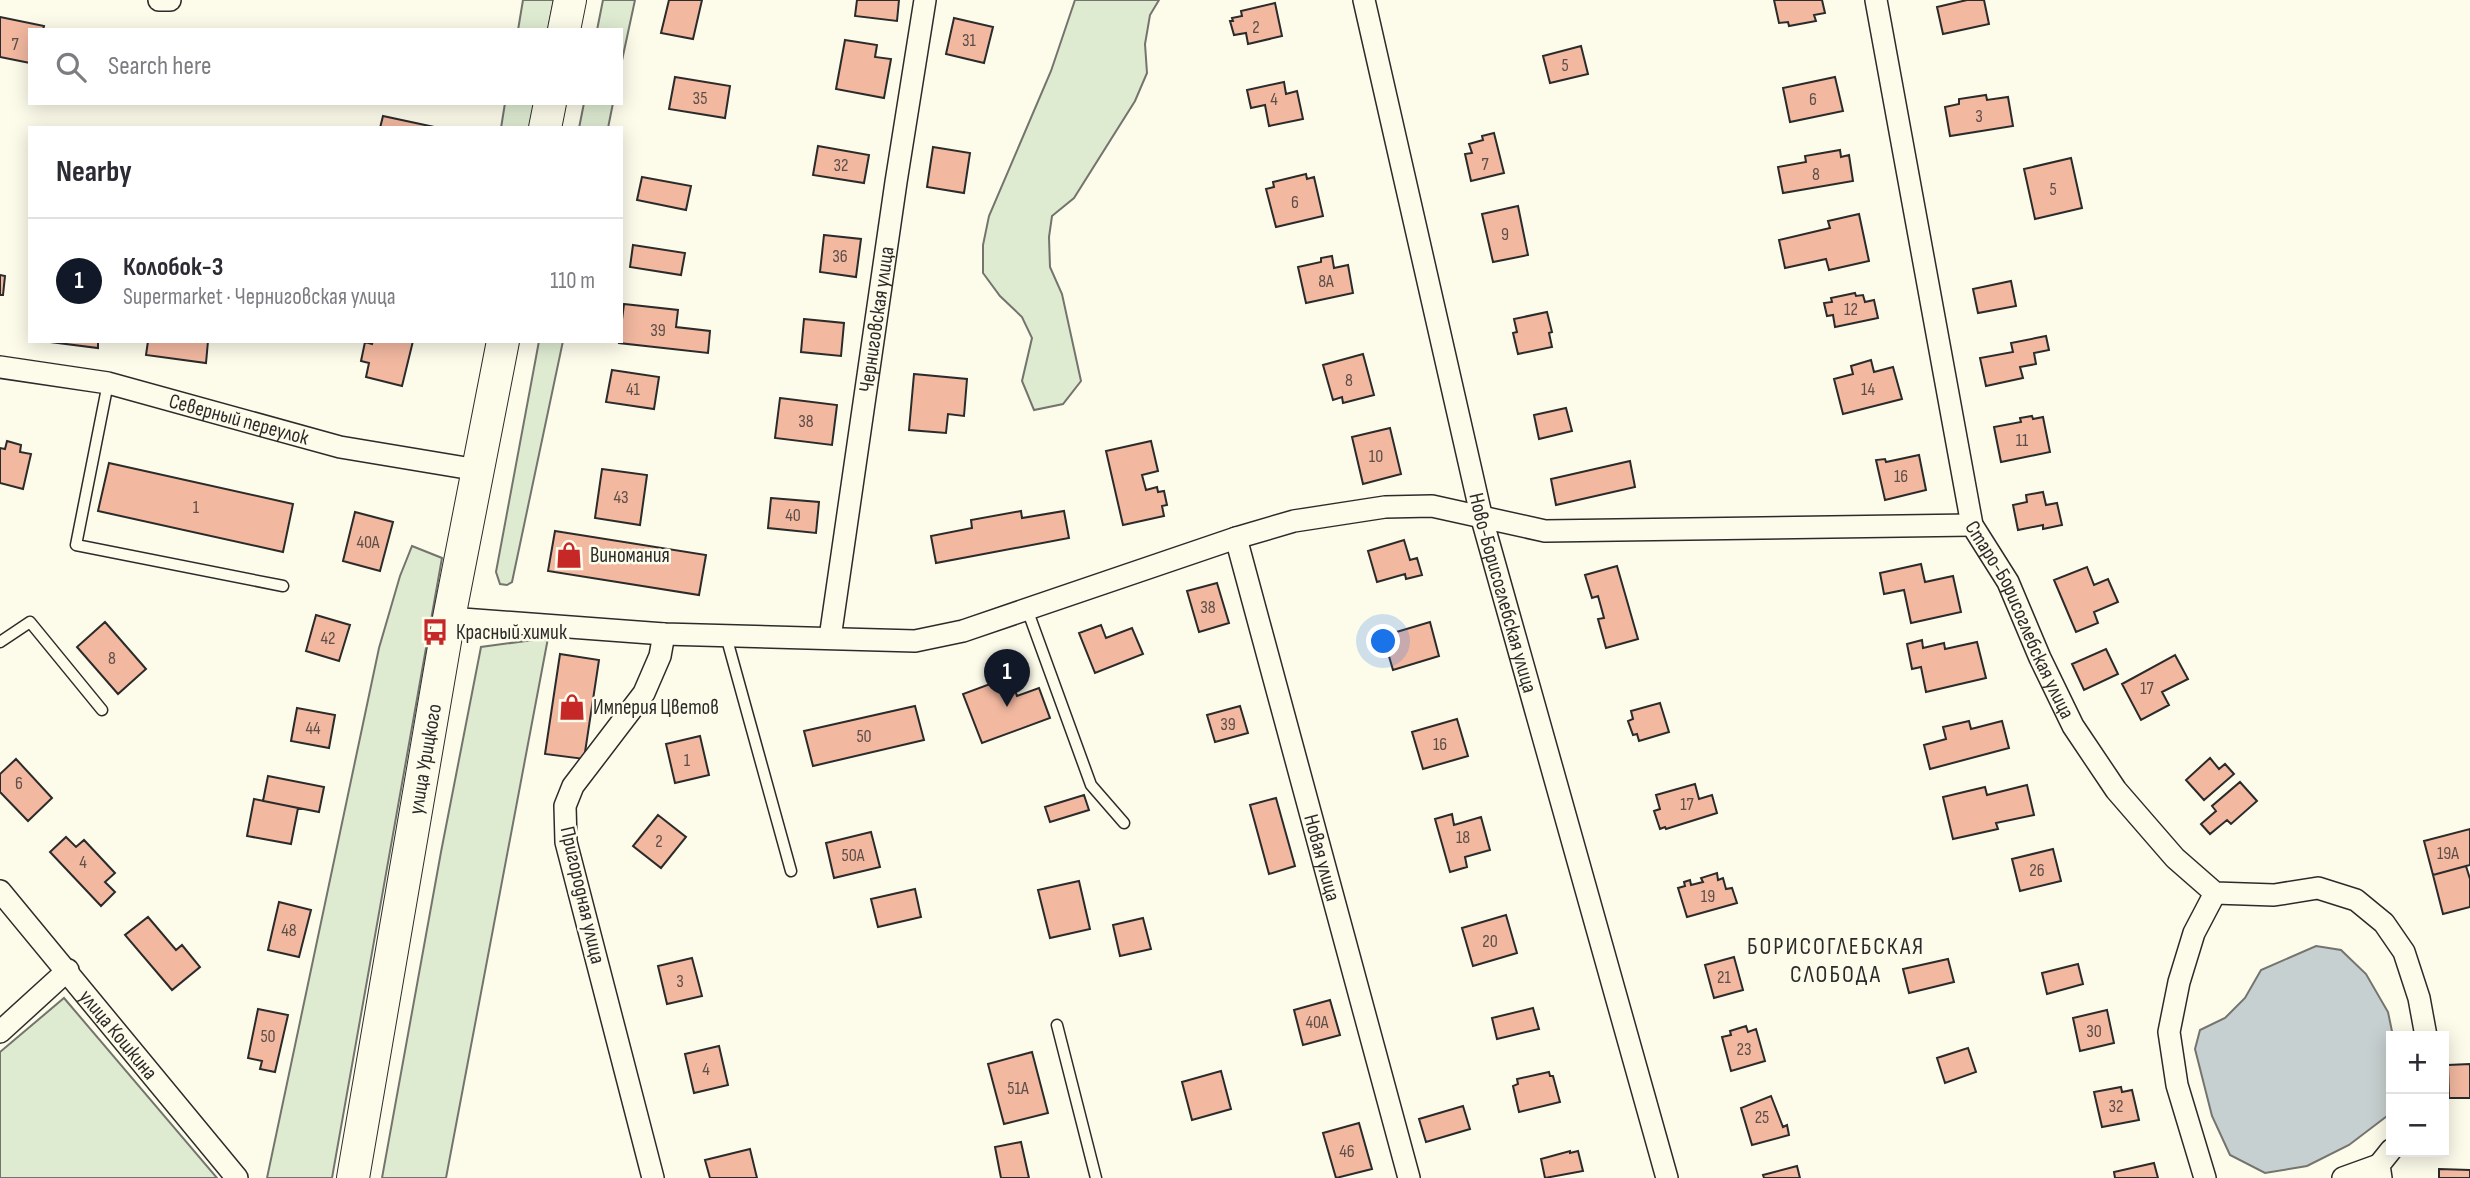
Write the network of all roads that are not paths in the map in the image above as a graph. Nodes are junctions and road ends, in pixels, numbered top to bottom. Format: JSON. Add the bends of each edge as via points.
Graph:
{"nodes":[{"id":1,"x":159,"y":0,"type":"edge"},
{"id":2,"x":170,"y":0,"type":"edge"},
{"id":3,"x":570,"y":0,"type":"edge"},
{"id":4,"x":925,"y":0,"type":"edge"},
{"id":5,"x":1364,"y":0,"type":"edge"},
{"id":6,"x":1876,"y":0,"type":"edge"},
{"id":7,"x":564,"y":28,"type":"edge"},
{"id":8,"x":550,"y":105,"type":"edge"},
{"id":9,"x":545,"y":126,"type":"edge"},
{"id":10,"x":503,"y":343,"type":"edge"},
{"id":11,"x":0,"y":367,"type":"edge"},
{"id":12,"x":108,"y":383,"type":"junction"},
{"id":13,"x":478,"y":470,"type":"junction"},
{"id":14,"x":1482,"y":519,"type":"junction"},
{"id":15,"x":1972,"y":525,"type":"junction"},
{"id":16,"x":1236,"y":538,"type":"junction"},
{"id":17,"x":283,"y":586,"type":"dead end"},
{"id":18,"x":1027,"y":609,"type":"junction"},
{"id":19,"x":449,"y":618,"type":"junction"},
{"id":20,"x":664,"y":634,"type":"junction"},
{"id":21,"x":726,"y":636,"type":"junction"},
{"id":22,"x":830,"y":638,"type":"junction"},
{"id":23,"x":0,"y":642,"type":"edge"},
{"id":24,"x":102,"y":710,"type":"dead end"},
{"id":25,"x":1124,"y":823,"type":"dead end"},
{"id":26,"x":791,"y":871,"type":"dead end"},
{"id":27,"x":0,"y":891,"type":"edge"},
{"id":28,"x":2215,"y":893,"type":"junction"},
{"id":29,"x":68,"y":970,"type":"junction"},
{"id":30,"x":1056,"y":1024,"type":"dead end"},
{"id":31,"x":2425,"y":1031,"type":"edge"},
{"id":32,"x":0,"y":1032,"type":"edge"},
{"id":33,"x":2384,"y":1164,"type":"edge"},
{"id":34,"x":237,"y":1178,"type":"edge"},
{"id":35,"x":353,"y":1178,"type":"edge"},
{"id":36,"x":653,"y":1178,"type":"edge"},
{"id":37,"x":1096,"y":1178,"type":"edge"},
{"id":38,"x":1409,"y":1178,"type":"edge"},
{"id":39,"x":1667,"y":1178,"type":"edge"},
{"id":40,"x":2205,"y":1178,"type":"edge"},
{"id":41,"x":2343,"y":1178,"type":"edge"}],
"edges":[{"from":1,"to":2,"type":"street"},
{"from":3,"to":7,"type":"main road"},
{"from":4,"to":22,"type":"street","name":"Черниговская улица"},
{"from":5,"to":14,"type":"street","name":"Ново-Борисоглебская улица"},
{"from":6,"to":15,"type":"street","name":"Старо-Борисоглебская улица"},
{"from":8,"to":9,"type":"main road"},
{"from":10,"to":13,"type":"main road","name":"улица Урицкого"},
{"from":11,"to":12,"type":"street","name":"Северный переулок"},
{"from":12,"to":13,"type":"street","name":"Северный переулок","via":[[340,447]]},
{"from":12,"to":17,"type":"lane","via":[[76,545]]},
{"from":13,"to":19,"type":"main road","name":"улица Урицкого"},
{"from":14,"to":15,"type":"street","via":[[1545,531]]},
{"from":14,"to":16,"type":"street","via":[[1432,506],[1385,507],[1294,521]]},
{"from":14,"to":39,"type":"street","name":"Ново-Борисоглебская улица"},
{"from":15,"to":28,"type":"street","name":"Старо-Борисоглебская улица","via":[[2008,582],[2073,726],[2116,790],[2175,858]]},
{"from":16,"to":18,"type":"street"},
{"from":16,"to":38,"type":"street","name":"Новая улица"},
{"from":18,"to":22,"type":"street","via":[[963,631],[915,641]]},
{"from":18,"to":25,"type":"lane","via":[[1091,785]]},
{"from":19,"to":20,"type":"street"},
{"from":19,"to":35,"type":"main road","name":"улица Урицкого"},
{"from":20,"to":21,"type":"street"},
{"from":20,"to":36,"type":"street","name":"Пригородная улица","via":[[644,693],[573,786],[565,806],[566,842]]},
{"from":21,"to":22,"type":"street"},
{"from":21,"to":26,"type":"lane"},
{"from":23,"to":24,"type":"lane","via":[[30,622]]},
{"from":27,"to":29,"type":"street","name":"улица Кошкина"},
{"from":28,"to":31,"type":"street","via":[[2274,895],[2318,888],[2356,900],[2384,923],[2404,952]]},
{"from":28,"to":40,"type":"street","via":[[2194,933],[2169,1032],[2177,1084]]},
{"from":29,"to":32,"type":"street"},
{"from":29,"to":34,"type":"street","name":"улица Кошкина"},
{"from":30,"to":37,"type":"lane"},
{"from":33,"to":41,"type":"street"}]}
